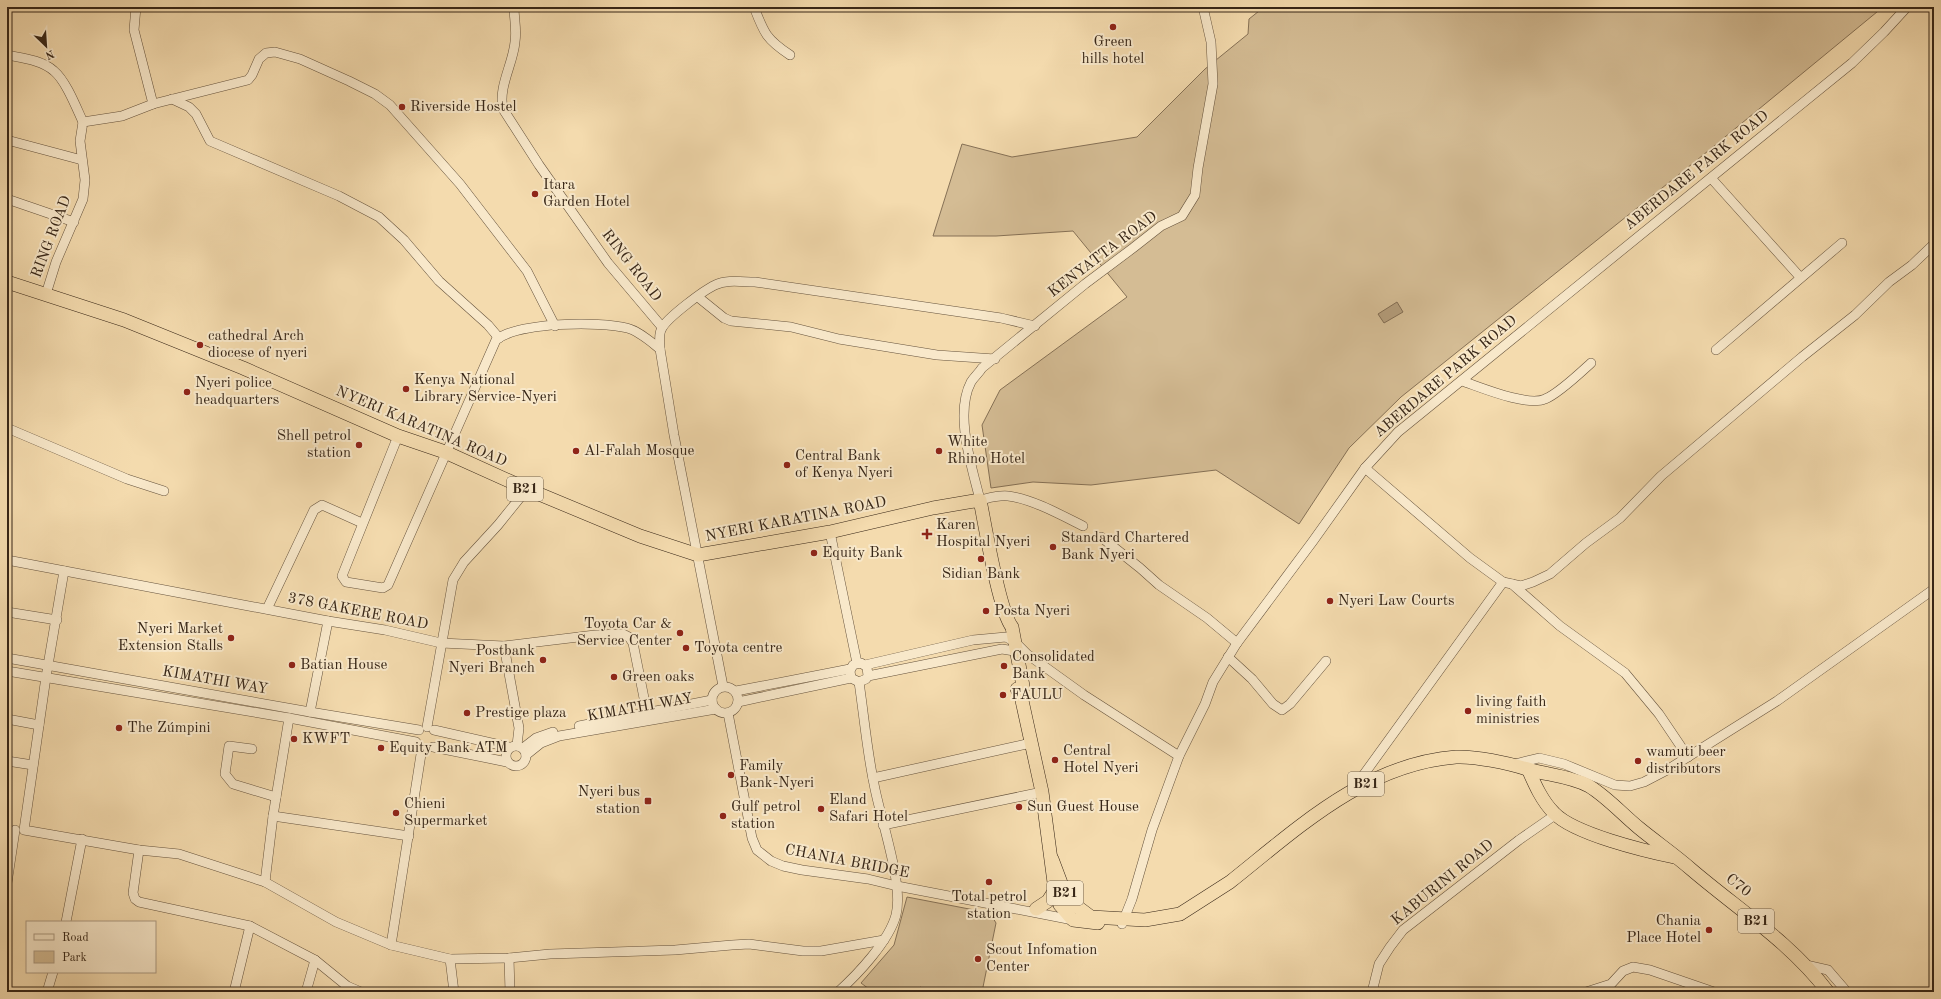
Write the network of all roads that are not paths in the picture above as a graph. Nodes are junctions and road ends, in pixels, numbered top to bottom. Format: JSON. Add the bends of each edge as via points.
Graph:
{"nodes":[{"id":1,"x":136,"y":7,"type":"edge"},
{"id":2,"x":514,"y":7,"type":"edge"},
{"id":3,"x":754,"y":7,"type":"edge"},
{"id":4,"x":1202,"y":7,"type":"edge"},
{"id":5,"x":1907,"y":7,"type":"edge"},
{"id":6,"x":7,"y":55,"type":"edge"},
{"id":7,"x":790,"y":55,"type":"dead end"},
{"id":8,"x":172,"y":100,"type":"junction"},
{"id":9,"x":153,"y":104,"type":"junction"},
{"id":10,"x":83,"y":122,"type":"junction"},
{"id":11,"x":7,"y":140,"type":"edge"},
{"id":12,"x":82,"y":160,"type":"junction"},
{"id":13,"x":1710,"y":178,"type":"junction"},
{"id":14,"x":7,"y":199,"type":"edge"},
{"id":15,"x":74,"y":222,"type":"junction"},
{"id":16,"x":1842,"y":243,"type":"dead end"},
{"id":17,"x":1934,"y":244,"type":"edge"},
{"id":18,"x":1800,"y":277,"type":"junction"},
{"id":19,"x":7,"y":282,"type":"edge"},
{"id":20,"x":46,"y":294,"type":"junction"},
{"id":21,"x":698,"y":297,"type":"junction"},
{"id":22,"x":555,"y":326,"type":"junction"},
{"id":23,"x":1034,"y":326,"type":"junction"},
{"id":24,"x":662,"y":328,"type":"junction"},
{"id":25,"x":499,"y":338,"type":"junction"},
{"id":26,"x":660,"y":349,"type":"junction"},
{"id":27,"x":1716,"y":350,"type":"dead end"},
{"id":28,"x":995,"y":359,"type":"junction"},
{"id":29,"x":1591,"y":363,"type":"dead end"},
{"id":30,"x":1462,"y":381,"type":"junction"},
{"id":31,"x":1934,"y":393,"type":"edge"},
{"id":32,"x":1934,"y":400,"type":"edge"},
{"id":33,"x":7,"y":428,"type":"edge"},
{"id":34,"x":398,"y":436,"type":"junction"},
{"id":35,"x":445,"y":452,"type":"junction"},
{"id":36,"x":1365,"y":468,"type":"junction"},
{"id":37,"x":527,"y":490,"type":"junction"},
{"id":38,"x":164,"y":491,"type":"dead end"},
{"id":39,"x":980,"y":500,"type":"junction"},
{"id":40,"x":362,"y":523,"type":"junction"},
{"id":41,"x":1083,"y":526,"type":"dead end"},
{"id":42,"x":830,"y":532,"type":"junction"},
{"id":43,"x":1101,"y":538,"type":"dead end"},
{"id":44,"x":698,"y":555,"type":"junction"},
{"id":45,"x":7,"y":560,"type":"edge"},
{"id":46,"x":64,"y":571,"type":"junction"},
{"id":47,"x":1508,"y":583,"type":"junction"},
{"id":48,"x":1934,"y":589,"type":"edge"},
{"id":49,"x":267,"y":609,"type":"junction"},
{"id":50,"x":7,"y":612,"type":"edge"},
{"id":51,"x":57,"y":620,"type":"junction"},
{"id":52,"x":328,"y":621,"type":"junction"},
{"id":53,"x":441,"y":643,"type":"junction"},
{"id":54,"x":1237,"y":643,"type":"junction"},
{"id":55,"x":504,"y":646,"type":"junction"},
{"id":56,"x":1014,"y":646,"type":"junction"},
{"id":57,"x":7,"y":658,"type":"edge"},
{"id":58,"x":1228,"y":658,"type":"junction"},
{"id":59,"x":1326,"y":661,"type":"dead end"},
{"id":60,"x":49,"y":665,"type":"junction"},
{"id":61,"x":858,"y":666,"type":"junction"},
{"id":62,"x":7,"y":671,"type":"edge"},
{"id":63,"x":868,"y":676,"type":"junction"},
{"id":64,"x":46,"y":677,"type":"junction"},
{"id":65,"x":855,"y":680,"type":"junction"},
{"id":66,"x":723,"y":686,"type":"junction"},
{"id":67,"x":736,"y":691,"type":"junction"},
{"id":68,"x":712,"y":700,"type":"junction"},
{"id":69,"x":738,"y":702,"type":"junction"},
{"id":70,"x":716,"y":709,"type":"junction"},
{"id":71,"x":310,"y":712,"type":"junction"},
{"id":72,"x":647,"y":713,"type":"junction"},
{"id":73,"x":728,"y":713,"type":"junction"},
{"id":74,"x":289,"y":718,"type":"junction"},
{"id":75,"x":7,"y":719,"type":"edge"},
{"id":76,"x":39,"y":725,"type":"junction"},
{"id":77,"x":427,"y":729,"type":"junction"},
{"id":78,"x":1031,"y":743,"type":"junction"},
{"id":79,"x":419,"y":745,"type":"junction"},
{"id":80,"x":433,"y":747,"type":"junction"},
{"id":81,"x":252,"y":749,"type":"dead end"},
{"id":82,"x":519,"y":749,"type":"junction"},
{"id":83,"x":1179,"y":756,"type":"junction"},
{"id":84,"x":1688,"y":757,"type":"junction"},
{"id":85,"x":7,"y":761,"type":"edge"},
{"id":86,"x":507,"y":762,"type":"junction"},
{"id":87,"x":1514,"y":764,"type":"junction"},
{"id":88,"x":33,"y":765,"type":"junction"},
{"id":89,"x":1528,"y":769,"type":"junction"},
{"id":90,"x":873,"y":778,"type":"junction"},
{"id":91,"x":1354,"y":789,"type":"junction"},
{"id":92,"x":1042,"y":792,"type":"junction"},
{"id":93,"x":276,"y":797,"type":"junction"},
{"id":94,"x":1555,"y":815,"type":"junction"},
{"id":95,"x":273,"y":816,"type":"junction"},
{"id":96,"x":883,"y":825,"type":"junction"},
{"id":97,"x":15,"y":830,"type":"edge"},
{"id":98,"x":409,"y":836,"type":"junction"},
{"id":99,"x":82,"y":839,"type":"junction"},
{"id":100,"x":139,"y":850,"type":"junction"},
{"id":101,"x":1677,"y":857,"type":"junction"},
{"id":102,"x":1052,"y":859,"type":"junction"},
{"id":103,"x":8,"y":879,"type":"edge"},
{"id":104,"x":265,"y":882,"type":"junction"},
{"id":105,"x":897,"y":886,"type":"junction"},
{"id":106,"x":1055,"y":890,"type":"junction"},
{"id":107,"x":980,"y":901,"type":"junction"},
{"id":108,"x":1036,"y":909,"type":"junction"},
{"id":109,"x":1070,"y":917,"type":"junction"},
{"id":110,"x":1091,"y":917,"type":"junction"},
{"id":111,"x":66,"y":921,"type":"edge"},
{"id":112,"x":1127,"y":922,"type":"junction"},
{"id":113,"x":250,"y":926,"type":"junction"},
{"id":114,"x":884,"y":940,"type":"junction"},
{"id":115,"x":391,"y":945,"type":"junction"},
{"id":116,"x":509,"y":958,"type":"junction"},
{"id":117,"x":450,"y":959,"type":"junction"},
{"id":118,"x":316,"y":960,"type":"junction"},
{"id":119,"x":1806,"y":964,"type":"junction"},
{"id":120,"x":53,"y":973,"type":"edge"},
{"id":121,"x":347,"y":989,"type":"edge"},
{"id":122,"x":47,"y":992,"type":"edge"},
{"id":123,"x":234,"y":992,"type":"edge"},
{"id":124,"x":306,"y":992,"type":"edge"},
{"id":125,"x":361,"y":992,"type":"edge"},
{"id":126,"x":454,"y":992,"type":"edge"},
{"id":127,"x":510,"y":992,"type":"edge"},
{"id":128,"x":838,"y":992,"type":"edge"},
{"id":129,"x":1372,"y":992,"type":"edge"},
{"id":130,"x":1586,"y":992,"type":"edge"},
{"id":131,"x":1714,"y":992,"type":"edge"},
{"id":132,"x":1828,"y":992,"type":"edge"},
{"id":133,"x":1847,"y":992,"type":"edge"}],
"edges":[{"from":1,"to":9,"type":"street","via":[[134,30]]},
{"from":2,"to":24,"type":"street","name":"RING ROAD","via":[[516,41],[503,91],[503,109],[608,263]]},
{"from":3,"to":7,"type":"street","via":[[769,39]]},
{"from":4,"to":23,"type":"street","name":"KENYATTA ROAD","via":[[1211,42],[1213,84],[1195,195],[1182,216],[1161,226]]},
{"from":5,"to":13,"type":"street","name":"ABERDARE PARK ROAD","via":[[1852,63]]},
{"from":6,"to":10,"type":"street","via":[[37,62],[60,76]]},
{"from":8,"to":9,"type":"street"},
{"from":8,"to":22,"type":"street","via":[[248,80],[259,59],[275,52],[300,59],[374,94],[390,106],[460,184],[527,272]]},
{"from":8,"to":25,"type":"street","via":[[189,107],[196,114],[210,140],[339,196],[379,217],[404,240],[439,281]]},
{"from":9,"to":10,"type":"street","via":[[122,116]]},
{"from":10,"to":12,"type":"street","name":"RING ROAD","via":[[80,141]]},
{"from":11,"to":12,"type":"street"},
{"from":12,"to":15,"type":"street","name":"RING ROAD","via":[[84,193]]},
{"from":13,"to":18,"type":"street"},
{"from":13,"to":30,"type":"street","name":"ABERDARE PARK ROAD"},
{"from":14,"to":15,"type":"street"},
{"from":15,"to":20,"type":"street","name":"RING ROAD","via":[[56,262]]},
{"from":16,"to":18,"type":"street"},
{"from":17,"to":47,"type":"street","via":[[1855,315],[1661,476],[1620,518],[1550,574],[1522,586]]},
{"from":18,"to":27,"type":"street"},
{"from":19,"to":20,"type":"highway","name":"NYERI KARATINA ROAD","number":"B21"},
{"from":20,"to":34,"type":"highway","name":"NYERI KARATINA ROAD","number":"B21","via":[[124,320]]},
{"from":21,"to":23,"type":"street","via":[[715,285],[730,281],[755,282],[1000,318]]},
{"from":21,"to":24,"type":"street","via":[[677,312]]},
{"from":21,"to":28,"type":"street","via":[[731,321],[791,327],[840,339],[937,355]]},
{"from":22,"to":25,"type":"street","via":[[528,327],[508,332]]},
{"from":22,"to":26,"type":"street","via":[[603,324],[629,328]]},
{"from":23,"to":28,"type":"street","name":"KENYATTA ROAD"},
{"from":24,"to":26,"type":"street","via":[[659,337]]},
{"from":25,"to":35,"type":"street"},
{"from":26,"to":44,"type":"street"},
{"from":28,"to":39,"type":"street","name":"KENYATTA ROAD","via":[[982,368],[971,382],[965,402],[964,425]]},
{"from":29,"to":30,"type":"street","via":[[1550,397],[1538,401],[1505,396]]},
{"from":30,"to":36,"type":"street","name":"ABERDARE PARK ROAD","via":[[1398,432]]},
{"from":31,"to":32,"type":"street"},
{"from":33,"to":38,"type":"street","via":[[126,479]]},
{"from":34,"to":35,"type":"highway","name":"NYERI KARATINA ROAD","number":"B21"},
{"from":34,"to":40,"type":"street"},
{"from":35,"to":37,"type":"highway","name":"NYERI KARATINA ROAD","number":"B21"},
{"from":35,"to":40,"type":"street","via":[[386,587],[346,582],[342,576]]},
{"from":36,"to":47,"type":"street","via":[[1470,558]]},
{"from":36,"to":54,"type":"street","name":"ABERDARE PARK ROAD"},
{"from":37,"to":44,"type":"highway","name":"NYERI KARATINA ROAD","number":"B21","via":[[640,536]]},
{"from":37,"to":53,"type":"street","via":[[458,569],[453,580]]},
{"from":39,"to":41,"type":"street","via":[[996,496],[1021,499]]},
{"from":39,"to":42,"type":"highway","name":"NYERI KARATINA ROAD","number":"B21"},
{"from":39,"to":56,"type":"highway","number":"B21","via":[[1007,621],[1012,627]]},
{"from":40,"to":49,"type":"street","via":[[322,505],[318,506]]},
{"from":42,"to":44,"type":"highway","name":"NYERI KARATINA ROAD","number":"B21"},
{"from":42,"to":61,"type":"street"},
{"from":43,"to":54,"type":"street","via":[[1159,586],[1207,618]]},
{"from":44,"to":66,"type":"street"},
{"from":45,"to":46,"type":"street","name":"378 GAKERE ROAD"},
{"from":46,"to":49,"type":"street","name":"378 GAKERE ROAD"},
{"from":46,"to":51,"type":"street"},
{"from":47,"to":84,"type":"street","via":[[1560,626],[1625,673],[1659,714]]},
{"from":47,"to":91,"type":"street"},
{"from":48,"to":84,"type":"street","via":[[1777,701]]},
{"from":49,"to":52,"type":"street","name":"378 GAKERE ROAD"},
{"from":50,"to":51,"type":"street"},
{"from":51,"to":60,"type":"street"},
{"from":52,"to":53,"type":"street","name":"378 GAKERE ROAD","via":[[385,630]]},
{"from":52,"to":71,"type":"street"},
{"from":53,"to":55,"type":"street","name":"378 GAKERE ROAD"},
{"from":53,"to":77,"type":"street"},
{"from":54,"to":58,"type":"street","name":"ABERDARE PARK ROAD"},
{"from":55,"to":72,"type":"street","name":"378 GAKERE ROAD","via":[[622,634],[629,637],[633,644]]},
{"from":55,"to":82,"type":"street","via":[[519,728]]},
{"from":56,"to":61,"type":"street","via":[[973,640]]},
{"from":56,"to":63,"type":"street"},
{"from":56,"to":78,"type":"highway","number":"B21"},
{"from":56,"to":83,"type":"street"},
{"from":57,"to":60,"type":"street","name":"KIMATHI WAY"},
{"from":58,"to":59,"type":"street","via":[[1282,710]]},
{"from":58,"to":83,"type":"street","name":"ABERDARE PARK ROAD","via":[[1213,682]]},
{"from":60,"to":64,"type":"street"},
{"from":60,"to":71,"type":"street","name":"KIMATHI WAY"},
{"from":61,"to":63,"type":"street","via":[[868,670]]},
{"from":61,"to":65,"type":"street"},
{"from":61,"to":67,"type":"street"},
{"from":62,"to":64,"type":"street","name":"KIMATHI WAY"},
{"from":63,"to":65,"type":"street","via":[[866,679]]},
{"from":64,"to":74,"type":"street","name":"KIMATHI WAY"},
{"from":64,"to":76,"type":"street"},
{"from":65,"to":69,"type":"street"},
{"from":65,"to":90,"type":"street"},
{"from":66,"to":67,"type":"street"},
{"from":66,"to":68,"type":"street","via":[[714,693]]},
{"from":67,"to":69,"type":"street"},
{"from":68,"to":70,"type":"street"},
{"from":68,"to":72,"type":"street","name":"KIMATHI WAY"},
{"from":69,"to":73,"type":"street","via":[[735,709]]},
{"from":70,"to":73,"type":"street"},
{"from":70,"to":82,"type":"street","name":"KIMATHI WAY","via":[[559,736]]},
{"from":71,"to":77,"type":"street","name":"KIMATHI WAY"},
{"from":72,"to":82,"type":"street","name":"KIMATHI WAY","via":[[552,732]]},
{"from":73,"to":105,"type":"street","name":"CHANIA BRIDGE","via":[[756,850],[770,861],[783,866]]},
{"from":74,"to":79,"type":"street","name":"KIMATHI WAY"},
{"from":74,"to":93,"type":"street"},
{"from":75,"to":76,"type":"street"},
{"from":76,"to":88,"type":"street"},
{"from":77,"to":79,"type":"street","via":[[415,735]]},
{"from":77,"to":80,"type":"street","via":[[437,737]]},
{"from":77,"to":82,"type":"street","name":"KIMATHI WAY"},
{"from":78,"to":90,"type":"street"},
{"from":78,"to":92,"type":"highway","number":"B21"},
{"from":79,"to":80,"type":"street","name":"KIMATHI WAY"},
{"from":79,"to":98,"type":"street"},
{"from":80,"to":86,"type":"street"},
{"from":81,"to":93,"type":"street","via":[[229,746],[225,774],[232,784]]},
{"from":82,"to":86,"type":"street","via":[[506,753]]},
{"from":82,"to":86,"type":"street","via":[[524,761],[518,766]]},
{"from":83,"to":112,"type":"street","name":"ABERDARE PARK ROAD","via":[[1152,830]]},
{"from":84,"to":87,"type":"street","via":[[1644,782],[1630,786],[1615,785],[1551,760],[1536,758]]},
{"from":85,"to":88,"type":"street"},
{"from":87,"to":89,"type":"highway","number":"B21"},
{"from":87,"to":91,"type":"highway","number":"B21","via":[[1457,757],[1430,761],[1391,772]]},
{"from":88,"to":97,"type":"street"},
{"from":89,"to":94,"type":"highway","number":"B21","via":[[1544,802]]},
{"from":89,"to":101,"type":"highway","number":"B21","via":[[1555,774],[1589,786]]},
{"from":90,"to":96,"type":"street"},
{"from":91,"to":112,"type":"highway","number":"B21","via":[[1326,806],[1230,882],[1190,910],[1180,914]]},
{"from":92,"to":96,"type":"street"},
{"from":92,"to":102,"type":"highway","number":"B21"},
{"from":93,"to":95,"type":"street"},
{"from":94,"to":101,"type":"highway","number":"B21","via":[[1573,826],[1602,837],[1646,851]]},
{"from":94,"to":129,"type":"street","name":"KABURINI ROAD","via":[[1403,930],[1379,964]]},
{"from":95,"to":98,"type":"street"},
{"from":95,"to":104,"type":"street"},
{"from":96,"to":105,"type":"street"},
{"from":97,"to":99,"type":"street"},
{"from":97,"to":103,"type":"street"},
{"from":98,"to":115,"type":"street"},
{"from":99,"to":100,"type":"street"},
{"from":99,"to":111,"type":"street"},
{"from":100,"to":104,"type":"street","via":[[179,854]]},
{"from":100,"to":113,"type":"street","via":[[133,893],[139,902]]},
{"from":101,"to":119,"type":"highway","name":"C70","number":"B21"},
{"from":102,"to":106,"type":"highway","number":"B21"},
{"from":102,"to":110,"type":"highway","number":"B21","via":[[1067,899]]},
{"from":104,"to":115,"type":"street","via":[[336,922]]},
{"from":105,"to":107,"type":"street","name":"CHANIA BRIDGE"},
{"from":105,"to":114,"type":"street","via":[[895,916]]},
{"from":106,"to":108,"type":"highway","number":"B21","via":[[1048,902]]},
{"from":106,"to":109,"type":"highway","number":"B21","via":[[1058,902]]},
{"from":107,"to":108,"type":"street","name":"CHANIA BRIDGE"},
{"from":107,"to":109,"type":"street","name":"CHANIA BRIDGE","via":[[1003,908]]},
{"from":108,"to":109,"type":"street","name":"CHANIA BRIDGE"},
{"from":109,"to":110,"type":"street","name":"CHANIA BRIDGE"},
{"from":109,"to":112,"type":"highway","number":"B21"},
{"from":110,"to":112,"type":"highway","number":"B21"},
{"from":113,"to":118,"type":"street"},
{"from":113,"to":123,"type":"street"},
{"from":114,"to":116,"type":"street","via":[[821,951],[732,945]]},
{"from":114,"to":128,"type":"street"},
{"from":115,"to":117,"type":"street"},
{"from":116,"to":117,"type":"street"},
{"from":116,"to":127,"type":"street"},
{"from":117,"to":126,"type":"street"},
{"from":118,"to":121,"type":"street"},
{"from":118,"to":124,"type":"street"},
{"from":119,"to":132,"type":"highway","name":"C70","number":"B21"},
{"from":119,"to":133,"type":"street","via":[[1828,970]]},
{"from":120,"to":122,"type":"street"},
{"from":121,"to":125,"type":"street"},
{"from":130,"to":131,"type":"street","via":[[1611,984],[1623,971],[1633,967],[1650,970]]}]}
